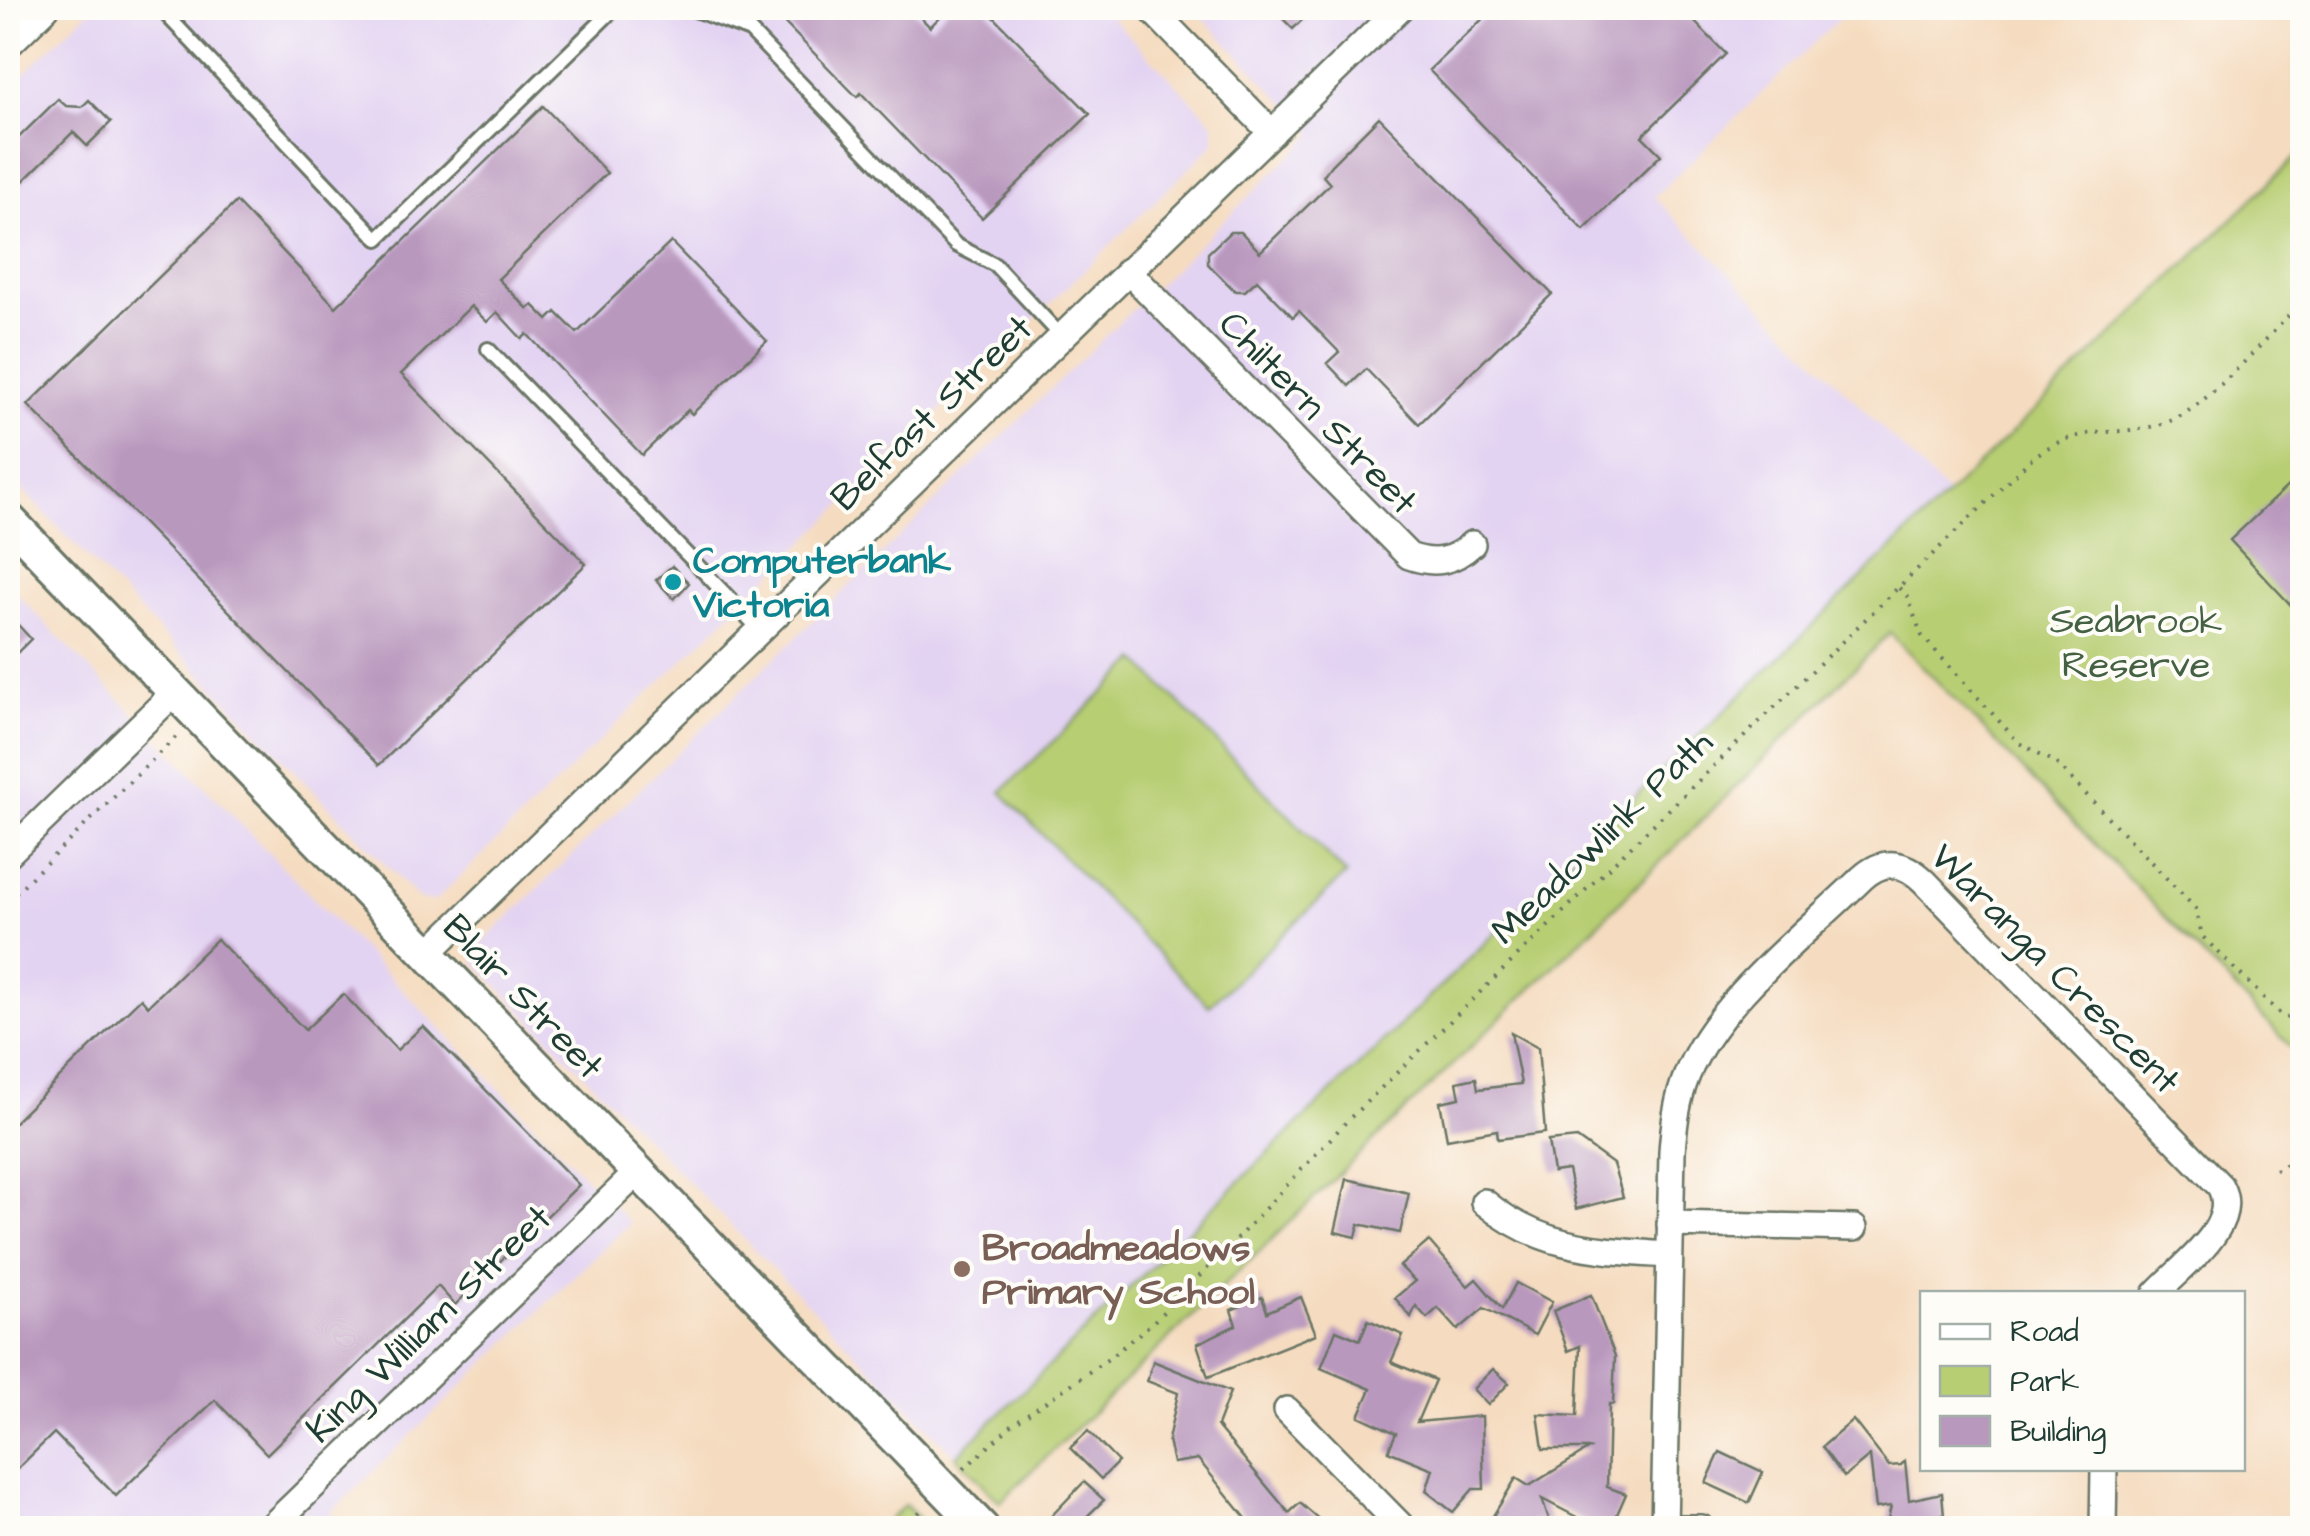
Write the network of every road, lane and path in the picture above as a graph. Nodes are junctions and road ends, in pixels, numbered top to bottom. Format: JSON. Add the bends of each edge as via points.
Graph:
{"nodes":[{"id":1,"x":46,"y":8,"type":"edge"},
{"id":2,"x":160,"y":8,"type":"edge"},
{"id":3,"x":614,"y":8,"type":"edge"},
{"id":4,"x":690,"y":8,"type":"edge"},
{"id":5,"x":1150,"y":8,"type":"edge"},
{"id":6,"x":1400,"y":8,"type":"edge"},
{"id":7,"x":8,"y":45,"type":"edge"},
{"id":8,"x":1272,"y":132,"type":"junction"},
{"id":9,"x":1128,"y":271,"type":"junction"},
{"id":10,"x":2302,"y":302,"type":"edge"},
{"id":11,"x":1062,"y":337,"type":"junction"},
{"id":12,"x":488,"y":349,"type":"dead end"},
{"id":13,"x":8,"y":519,"type":"edge"},
{"id":14,"x":1472,"y":544,"type":"dead end"},
{"id":15,"x":1898,"y":587,"type":"junction"},
{"id":16,"x":760,"y":630,"type":"junction"},
{"id":17,"x":174,"y":693,"type":"junction"},
{"id":18,"x":176,"y":737,"type":"dead end"},
{"id":19,"x":8,"y":854,"type":"edge"},
{"id":20,"x":8,"y":900,"type":"edge"},
{"id":21,"x":427,"y":954,"type":"junction"},
{"id":22,"x":2302,"y":1020,"type":"edge"},
{"id":23,"x":2302,"y":1157,"type":"edge"},
{"id":24,"x":2275,"y":1170,"type":"dead end"},
{"id":25,"x":638,"y":1172,"type":"junction"},
{"id":26,"x":1484,"y":1202,"type":"dead end"},
{"id":27,"x":1670,"y":1224,"type":"junction"},
{"id":28,"x":1854,"y":1228,"type":"dead end"},
{"id":29,"x":1670,"y":1255,"type":"junction"},
{"id":30,"x":2159,"y":1291,"type":"edge"},
{"id":31,"x":1286,"y":1410,"type":"dead end"},
{"id":32,"x":966,"y":1467,"type":"dead end"},
{"id":33,"x":2104,"y":1471,"type":"edge"},
{"id":34,"x":270,"y":1528,"type":"edge"},
{"id":35,"x":982,"y":1528,"type":"edge"},
{"id":36,"x":1403,"y":1528,"type":"edge"},
{"id":37,"x":1664,"y":1528,"type":"edge"},
{"id":38,"x":1702,"y":1528,"type":"edge"},
{"id":39,"x":2103,"y":1528,"type":"edge"}],
"edges":[{"from":1,"to":7,"type":"street"},
{"from":2,"to":3,"type":"lane","via":[[378,238]]},
{"from":4,"to":11,"type":"lane","via":[[750,31],[956,244],[995,265]]},
{"from":5,"to":8,"type":"street"},
{"from":6,"to":8,"type":"street","name":"Belfast Street"},
{"from":8,"to":9,"type":"street","name":"Belfast Street"},
{"from":9,"to":11,"type":"street","name":"Belfast Street"},
{"from":9,"to":14,"type":"street","name":"Chiltern Street","via":[[1410,556],[1438,562]]},
{"from":10,"to":15,"type":"path","name":"Meadowlink Path","via":[[2176,419],[2079,434],[2044,449]]},
{"from":11,"to":16,"type":"street","name":"Belfast Street"},
{"from":12,"to":16,"type":"lane"},
{"from":13,"to":17,"type":"street","name":"Blair Street"},
{"from":15,"to":22,"type":"path","via":[[1922,636],[2019,743],[2055,762],[2196,909],[2202,936],[2283,1017]]},
{"from":15,"to":32,"type":"path","name":"Meadowlink Path","via":[[1334,1135],[1152,1323],[1013,1424]]},
{"from":16,"to":21,"type":"street","name":"Belfast Street"},
{"from":17,"to":19,"type":"street"},
{"from":17,"to":21,"type":"street","name":"Blair Street"},
{"from":18,"to":20,"type":"path"},
{"from":21,"to":25,"type":"street","name":"Blair Street"},
{"from":23,"to":24,"type":"path"},
{"from":25,"to":34,"type":"street","name":"King William Street"},
{"from":25,"to":35,"type":"street","name":"Blair Street"},
{"from":26,"to":29,"type":"street","via":[[1542,1238],[1598,1251]]},
{"from":27,"to":28,"type":"street"},
{"from":27,"to":29,"type":"street","name":"Waranga Crescent"},
{"from":27,"to":30,"type":"street","name":"Waranga Crescent","via":[[1674,1124],[1700,1048],[1748,989],[1872,870],[1890,863],[1924,881],[2220,1186],[2227,1203],[2221,1224]]},
{"from":29,"to":37,"type":"street","name":"Waranga Crescent"},
{"from":31,"to":36,"type":"street"},
{"from":33,"to":39,"type":"street"},
{"from":37,"to":38,"type":"street"}]}
